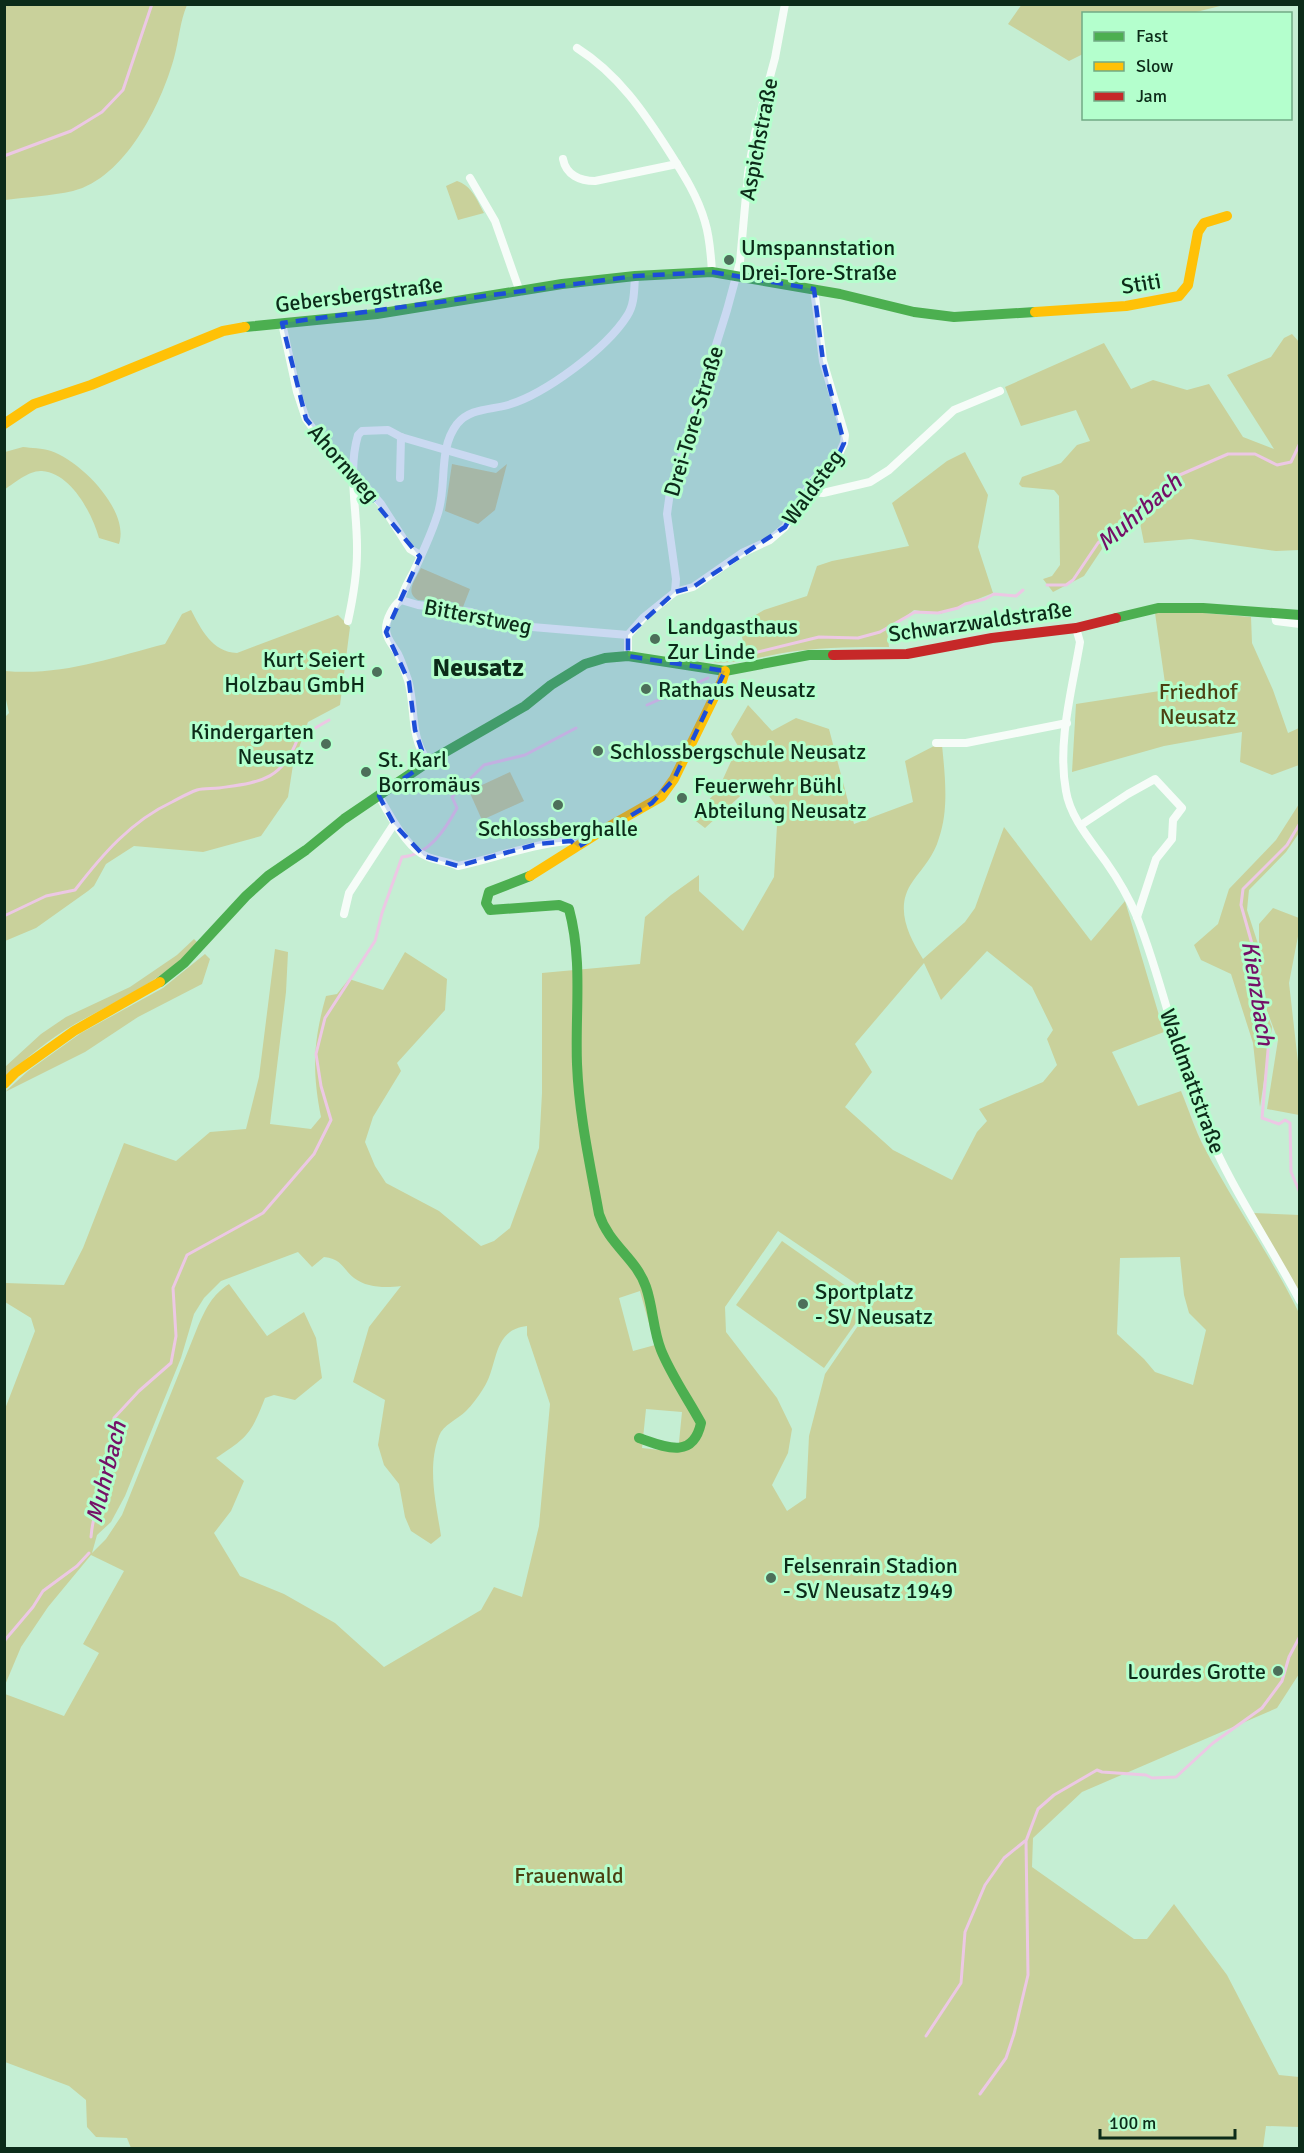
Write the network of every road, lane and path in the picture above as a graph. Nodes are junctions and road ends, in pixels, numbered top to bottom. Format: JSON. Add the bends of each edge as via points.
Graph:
{"nodes":[{"id":1,"x":785,"y":4,"type":"edge"},
{"id":2,"x":577,"y":48,"type":"dead end"},
{"id":3,"x":563,"y":159,"type":"dead end"},
{"id":4,"x":677,"y":164,"type":"junction"},
{"id":5,"x":470,"y":178,"type":"dead end"},
{"id":6,"x":1227,"y":216,"type":"dead end"},
{"id":7,"x":712,"y":272,"type":"junction"},
{"id":8,"x":737,"y":275,"type":"junction"},
{"id":9,"x":635,"y":276,"type":"junction"},
{"id":10,"x":814,"y":289,"type":"junction"},
{"id":11,"x":520,"y":292,"type":"junction"},
{"id":12,"x":1042,"y":311,"type":"joint"},
{"id":13,"x":282,"y":323,"type":"junction"},
{"id":14,"x":1000,"y":391,"type":"dead end"},
{"id":15,"x":4,"y":424,"type":"edge"},
{"id":16,"x":401,"y":437,"type":"junction"},
{"id":17,"x":445,"y":451,"type":"junction"},
{"id":18,"x":494,"y":464,"type":"dead end"},
{"id":19,"x":354,"y":473,"type":"junction"},
{"id":20,"x":400,"y":478,"type":"dead end"},
{"id":21,"x":805,"y":492,"type":"junction"},
{"id":22,"x":420,"y":555,"type":"junction"},
{"id":23,"x":675,"y":592,"type":"junction"},
{"id":24,"x":401,"y":600,"type":"junction"},
{"id":25,"x":1275,"y":614,"type":"junction"},
{"id":26,"x":1299,"y":615,"type":"edge"},
{"id":27,"x":348,"y":621,"type":"dead end"},
{"id":28,"x":1299,"y":624,"type":"edge"},
{"id":29,"x":1076,"y":628,"type":"junction"},
{"id":30,"x":628,"y":635,"type":"junction"},
{"id":31,"x":628,"y":656,"type":"junction"},
{"id":32,"x":725,"y":671,"type":"junction"},
{"id":33,"x":1067,"y":723,"type":"junction"},
{"id":34,"x":936,"y":743,"type":"dead end"},
{"id":35,"x":428,"y":762,"type":"junction"},
{"id":36,"x":379,"y":796,"type":"junction"},
{"id":37,"x":394,"y":824,"type":"junction"},
{"id":38,"x":1081,"y":825,"type":"junction"},
{"id":39,"x":578,"y":847,"type":"junction"},
{"id":40,"x":344,"y":914,"type":"dead end"},
{"id":41,"x":1137,"y":917,"type":"junction"},
{"id":42,"x":4,"y":1084,"type":"edge"},
{"id":43,"x":1299,"y":1301,"type":"edge"},
{"id":44,"x":639,"y":1438,"type":"dead end"}],
"edges":[{"from":1,"to":8,"type":"street","name":"Aspichstraße","via":[[755,133]]},
{"from":2,"to":4,"type":"street","via":[[598,61],[620,83]]},
{"from":3,"to":4,"type":"street","via":[[564,166],[584,181]]},
{"from":4,"to":7,"type":"street","via":[[706,225]]},
{"from":5,"to":11,"type":"street","via":[[495,220]]},
{"from":6,"to":12,"type":"street","name":"Stiti","via":[[1209,220],[1200,228],[1188,285],[1179,296],[1126,306]]},
{"from":7,"to":8,"type":"street","name":"Gebersbergstraße"},
{"from":7,"to":9,"type":"street","name":"Gebersbergstraße"},
{"from":8,"to":10,"type":"street","name":"Gebersbergstraße"},
{"from":8,"to":23,"type":"street","name":"Drei-Tore-Straße","via":[[670,492],[667,514]]},
{"from":9,"to":11,"type":"street","name":"Gebersbergstraße"},
{"from":9,"to":17,"type":"street","via":[[628,315],[588,356],[547,388],[507,405],[473,412],[459,421]]},
{"from":10,"to":12,"type":"street","name":"Gebersbergstraße","via":[[934,315]]},
{"from":10,"to":21,"type":"street","name":"Waldsteg","via":[[823,361],[845,435],[838,456]]},
{"from":11,"to":13,"type":"street","name":"Gebersbergstraße","via":[[377,314]]},
{"from":13,"to":15,"type":"street","name":"Gebersbergstraße","via":[[223,331],[33,404]]},
{"from":13,"to":19,"type":"street","name":"Ahornweg","via":[[306,419]]},
{"from":14,"to":21,"type":"street","via":[[954,410],[889,470],[870,482],[823,493]]},
{"from":16,"to":17,"type":"street"},
{"from":16,"to":19,"type":"street","via":[[387,430],[362,431],[356,440]]},
{"from":16,"to":20,"type":"street"},
{"from":17,"to":18,"type":"street"},
{"from":17,"to":22,"type":"street","via":[[438,515]]},
{"from":19,"to":22,"type":"street","name":"Ahornweg","via":[[381,504],[410,549]]},
{"from":19,"to":27,"type":"street","via":[[358,550]]},
{"from":21,"to":23,"type":"street","name":"Waldsteg","via":[[785,527],[770,540],[742,553],[693,587]]},
{"from":22,"to":24,"type":"street"},
{"from":23,"to":30,"type":"street"},
{"from":24,"to":30,"type":"street","name":"Bitterstweg","via":[[471,612],[507,625]]},
{"from":24,"to":35,"type":"street","via":[[391,612],[386,632],[409,682],[415,730]]},
{"from":25,"to":26,"type":"street","name":"Schwarzwaldstraße"},
{"from":25,"to":28,"type":"street","name":"Schwarzwaldstraße","via":[[1276,621]]},
{"from":25,"to":29,"type":"street","name":"Schwarzwaldstraße","via":[[1158,608]]},
{"from":29,"to":32,"type":"street","name":"Schwarzwaldstraße","via":[[907,654],[809,655]]},
{"from":29,"to":33,"type":"street","name":"Waldmattstraße","via":[[1080,642]]},
{"from":30,"to":31,"type":"street"},
{"from":31,"to":32,"type":"street","name":"Schwarzwaldstraße"},
{"from":31,"to":35,"type":"street","name":"Schwarzwaldstraße","via":[[579,666],[525,706]]},
{"from":32,"to":39,"type":"street","via":[[674,779],[661,797]]},
{"from":33,"to":34,"type":"street","via":[[966,743]]},
{"from":33,"to":38,"type":"street","name":"Waldmattstraße","via":[[1064,780],[1067,799]]},
{"from":35,"to":36,"type":"street","name":"Schwarzwaldstraße"},
{"from":36,"to":37,"type":"street"},
{"from":36,"to":42,"type":"street","name":"Schwarzwaldstraße","via":[[268,876],[184,963],[153,987],[74,1031]]},
{"from":37,"to":39,"type":"street","via":[[424,856],[458,866],[538,844],[569,841]]},
{"from":37,"to":40,"type":"street","via":[[349,893]]},
{"from":38,"to":41,"type":"street","name":"Waldmattstraße"},
{"from":38,"to":41,"type":"street","via":[[1155,779],[1182,808],[1173,820],[1172,839],[1156,859]]},
{"from":39,"to":44,"type":"street","via":[[524,880],[489,892],[486,904],[490,910],[560,905],[569,909],[576,928],[577,1066],[599,1214],[612,1241],[633,1263],[646,1287],[661,1350],[701,1423],[700,1436],[685,1448]]},
{"from":41,"to":43,"type":"street","name":"Waldmattstraße","via":[[1204,1125]]}]}
